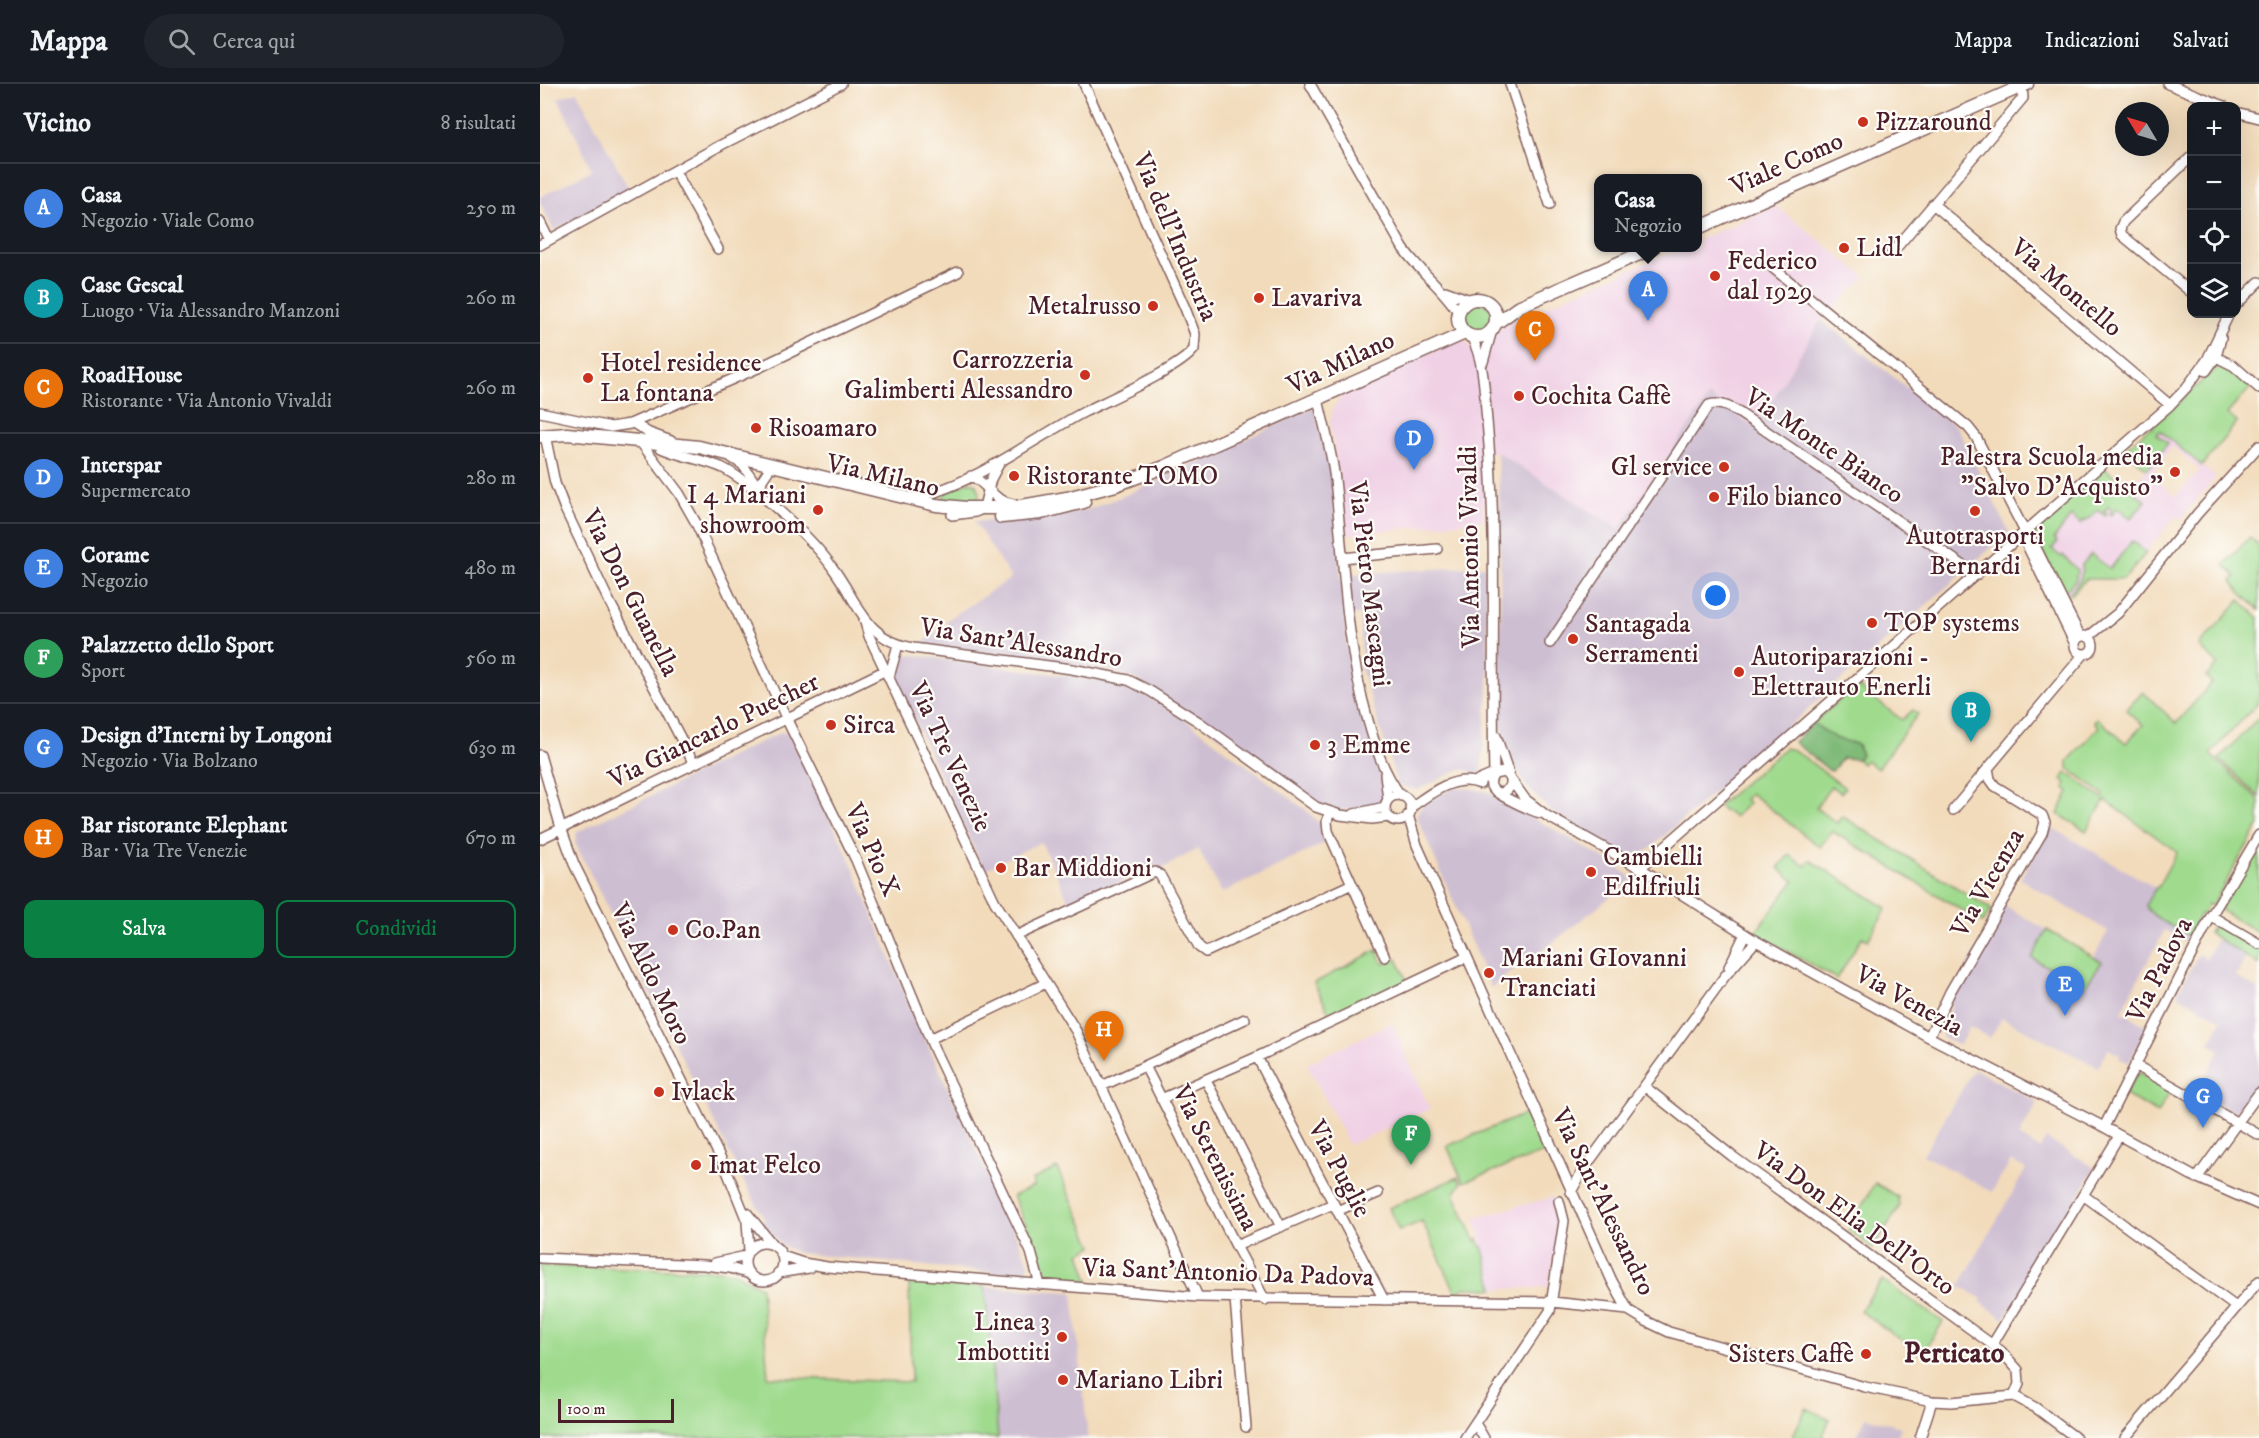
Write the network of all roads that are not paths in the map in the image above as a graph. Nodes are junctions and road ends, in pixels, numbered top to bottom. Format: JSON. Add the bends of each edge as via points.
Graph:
{"nodes":[{"id":1,"x":841,"y":84,"type":"edge"},
{"id":2,"x":1084,"y":84,"type":"edge"},
{"id":3,"x":1310,"y":84,"type":"edge"},
{"id":4,"x":1510,"y":84,"type":"edge"},
{"id":5,"x":2168,"y":84,"type":"edge"},
{"id":6,"x":2024,"y":85,"type":"edge"},
{"id":7,"x":2214,"y":102,"type":"edge"},
{"id":8,"x":2241,"y":113,"type":"edge"},
{"id":9,"x":2259,"y":118,"type":"edge"},
{"id":10,"x":2187,"y":161,"type":"edge"},
{"id":11,"x":675,"y":171,"type":"junction"},
{"id":12,"x":1550,"y":204,"type":"dead end"},
{"id":13,"x":1933,"y":204,"type":"junction"},
{"id":14,"x":540,"y":222,"type":"edge"},
{"id":15,"x":1702,"y":226,"type":"edge"},
{"id":16,"x":544,"y":243,"type":"edge"},
{"id":17,"x":718,"y":249,"type":"dead end"},
{"id":18,"x":1644,"y":252,"type":"edge"},
{"id":19,"x":1892,"y":254,"type":"dead end"},
{"id":20,"x":1773,"y":268,"type":"dead end"},
{"id":21,"x":958,"y":272,"type":"dead end"},
{"id":22,"x":2259,"y":282,"type":"edge"},
{"id":23,"x":2187,"y":289,"type":"edge"},
{"id":24,"x":1443,"y":290,"type":"junction"},
{"id":25,"x":1470,"y":300,"type":"junction"},
{"id":26,"x":2241,"y":300,"type":"edge"},
{"id":27,"x":1489,"y":303,"type":"junction"},
{"id":28,"x":1520,"y":306,"type":"junction"},
{"id":29,"x":1458,"y":312,"type":"junction"},
{"id":30,"x":2224,"y":320,"type":"edge"},
{"id":31,"x":1493,"y":327,"type":"junction"},
{"id":32,"x":1468,"y":335,"type":"junction"},
{"id":33,"x":1438,"y":343,"type":"junction"},
{"id":34,"x":2213,"y":355,"type":"junction"},
{"id":35,"x":1482,"y":367,"type":"junction"},
{"id":36,"x":2259,"y":388,"type":"edge"},
{"id":37,"x":1318,"y":399,"type":"junction"},
{"id":38,"x":2170,"y":405,"type":"junction"},
{"id":39,"x":661,"y":411,"type":"junction"},
{"id":40,"x":540,"y":412,"type":"edge"},
{"id":41,"x":636,"y":422,"type":"junction"},
{"id":42,"x":543,"y":436,"type":"edge"},
{"id":43,"x":613,"y":439,"type":"junction"},
{"id":44,"x":659,"y":442,"type":"junction"},
{"id":45,"x":642,"y":444,"type":"junction"},
{"id":46,"x":685,"y":445,"type":"junction"},
{"id":47,"x":2259,"y":446,"type":"edge"},
{"id":48,"x":699,"y":447,"type":"junction"},
{"id":49,"x":1000,"y":461,"type":"junction"},
{"id":50,"x":743,"y":465,"type":"junction"},
{"id":51,"x":1164,"y":467,"type":"junction"},
{"id":52,"x":768,"y":471,"type":"junction"},
{"id":53,"x":971,"y":476,"type":"junction"},
{"id":54,"x":945,"y":488,"type":"junction"},
{"id":55,"x":988,"y":490,"type":"junction"},
{"id":56,"x":760,"y":493,"type":"junction"},
{"id":57,"x":908,"y":498,"type":"junction"},
{"id":58,"x":1024,"y":506,"type":"junction"},
{"id":59,"x":982,"y":509,"type":"junction"},
{"id":60,"x":943,"y":511,"type":"junction"},
{"id":61,"x":2025,"y":533,"type":"junction"},
{"id":62,"x":1437,"y":549,"type":"dead end"},
{"id":63,"x":1342,"y":558,"type":"junction"},
{"id":64,"x":1977,"y":575,"type":"junction"},
{"id":65,"x":863,"y":617,"type":"junction"},
{"id":66,"x":1550,"y":643,"type":"dead end"},
{"id":67,"x":895,"y":644,"type":"junction"},
{"id":68,"x":2081,"y":644,"type":"junction"},
{"id":69,"x":880,"y":659,"type":"junction"},
{"id":70,"x":888,"y":674,"type":"junction"},
{"id":71,"x":788,"y":718,"type":"junction"},
{"id":72,"x":1493,"y":725,"type":"junction"},
{"id":73,"x":540,"y":755,"type":"edge"},
{"id":74,"x":694,"y":764,"type":"junction"},
{"id":75,"x":1988,"y":768,"type":"junction"},
{"id":76,"x":1385,"y":771,"type":"junction"},
{"id":77,"x":1494,"y":774,"type":"junction"},
{"id":78,"x":1510,"y":778,"type":"junction"},
{"id":79,"x":1475,"y":782,"type":"junction"},
{"id":80,"x":1497,"y":792,"type":"junction"},
{"id":81,"x":1387,"y":803,"type":"junction"},
{"id":82,"x":1407,"y":805,"type":"junction"},
{"id":83,"x":1953,"y":810,"type":"dead end"},
{"id":84,"x":1329,"y":813,"type":"junction"},
{"id":85,"x":1340,"y":814,"type":"junction"},
{"id":86,"x":1547,"y":816,"type":"junction"},
{"id":87,"x":1393,"y":819,"type":"junction"},
{"id":88,"x":561,"y":828,"type":"junction"},
{"id":89,"x":2259,"y":835,"type":"edge"},
{"id":90,"x":540,"y":839,"type":"edge"},
{"id":91,"x":1417,"y":844,"type":"junction"},
{"id":92,"x":1640,"y":868,"type":"junction"},
{"id":93,"x":1352,"y":884,"type":"junction"},
{"id":94,"x":2211,"y":916,"type":"junction"},
{"id":95,"x":1745,"y":934,"type":"junction"},
{"id":96,"x":1016,"y":936,"type":"junction"},
{"id":97,"x":1756,"y":941,"type":"junction"},
{"id":98,"x":2259,"y":944,"type":"edge"},
{"id":99,"x":1385,"y":957,"type":"dead end"},
{"id":100,"x":1467,"y":957,"type":"junction"},
{"id":101,"x":1725,"y":976,"type":"junction"},
{"id":102,"x":1046,"y":983,"type":"junction"},
{"id":103,"x":1245,"y":1019,"type":"dead end"},
{"id":104,"x":1929,"y":1037,"type":"junction"},
{"id":105,"x":930,"y":1039,"type":"junction"},
{"id":106,"x":1257,"y":1057,"type":"junction"},
{"id":107,"x":2135,"y":1065,"type":"junction"},
{"id":108,"x":1145,"y":1066,"type":"junction"},
{"id":109,"x":1206,"y":1080,"type":"junction"},
{"id":110,"x":1102,"y":1086,"type":"junction"},
{"id":111,"x":1644,"y":1086,"type":"junction"},
{"id":112,"x":2259,"y":1094,"type":"edge"},
{"id":113,"x":1161,"y":1099,"type":"junction"},
{"id":114,"x":2237,"y":1123,"type":"junction"},
{"id":115,"x":2104,"y":1127,"type":"junction"},
{"id":116,"x":2119,"y":1136,"type":"junction"},
{"id":117,"x":2259,"y":1136,"type":"edge"},
{"id":118,"x":1583,"y":1170,"type":"junction"},
{"id":119,"x":2196,"y":1178,"type":"junction"},
{"id":120,"x":1565,"y":1179,"type":"junction"},
{"id":121,"x":1571,"y":1192,"type":"junction"},
{"id":122,"x":1378,"y":1193,"type":"dead end"},
{"id":123,"x":2083,"y":1195,"type":"junction"},
{"id":124,"x":1558,"y":1201,"type":"dead end"},
{"id":125,"x":2259,"y":1205,"type":"edge"},
{"id":126,"x":741,"y":1206,"type":"junction"},
{"id":127,"x":1336,"y":1207,"type":"junction"},
{"id":128,"x":1281,"y":1227,"type":"junction"},
{"id":129,"x":774,"y":1246,"type":"junction"},
{"id":130,"x":1236,"y":1246,"type":"junction"},
{"id":131,"x":747,"y":1253,"type":"junction"},
{"id":132,"x":782,"y":1256,"type":"junction"},
{"id":133,"x":540,"y":1258,"type":"edge"},
{"id":134,"x":704,"y":1265,"type":"junction"},
{"id":135,"x":827,"y":1268,"type":"junction"},
{"id":136,"x":778,"y":1273,"type":"junction"},
{"id":137,"x":750,"y":1274,"type":"junction"},
{"id":138,"x":2259,"y":1281,"type":"edge"},
{"id":139,"x":1040,"y":1285,"type":"junction"},
{"id":140,"x":1198,"y":1298,"type":"junction"},
{"id":141,"x":1235,"y":1299,"type":"junction"},
{"id":142,"x":1265,"y":1300,"type":"junction"},
{"id":143,"x":1384,"y":1300,"type":"junction"},
{"id":144,"x":1552,"y":1302,"type":"junction"},
{"id":145,"x":2236,"y":1307,"type":"junction"},
{"id":146,"x":1628,"y":1310,"type":"junction"},
{"id":147,"x":1992,"y":1345,"type":"junction"},
{"id":148,"x":2014,"y":1395,"type":"junction"},
{"id":149,"x":1932,"y":1401,"type":"junction"},
{"id":150,"x":1475,"y":1423,"type":"junction"},
{"id":151,"x":1246,"y":1427,"type":"dead end"},
{"id":152,"x":1465,"y":1438,"type":"edge"},
{"id":153,"x":1484,"y":1438,"type":"edge"},
{"id":154,"x":1920,"y":1438,"type":"edge"},
{"id":155,"x":2076,"y":1438,"type":"edge"},
{"id":156,"x":2125,"y":1438,"type":"edge"}],
"edges":[{"from":1,"to":11,"type":"street"},
{"from":2,"to":49,"type":"street","name":"Via dell'Industria","via":[[1169,270],[1196,342],[1193,352],[1179,363]]},
{"from":3,"to":24,"type":"street","via":[[1403,248]]},
{"from":4,"to":12,"type":"street"},
{"from":5,"to":7,"type":"street"},
{"from":6,"to":13,"type":"street","via":[[2023,98]]},
{"from":6,"to":15,"type":"main road","name":"Viale Como"},
{"from":8,"to":9,"type":"street"},
{"from":10,"to":23,"type":"street","via":[[2122,222],[2120,229],[2122,235]]},
{"from":11,"to":16,"type":"street"},
{"from":11,"to":17,"type":"street"},
{"from":13,"to":19,"type":"street"},
{"from":13,"to":38,"type":"street","name":"Via Montello"},
{"from":14,"to":16,"type":"street"},
{"from":18,"to":28,"type":"main road"},
{"from":20,"to":61,"type":"street","via":[[1968,427]]},
{"from":21,"to":39,"type":"street"},
{"from":22,"to":26,"type":"street"},
{"from":24,"to":25,"type":"street"},
{"from":24,"to":29,"type":"street"},
{"from":25,"to":27,"type":"main road","via":[[1483,299]]},
{"from":25,"to":29,"type":"main road"},
{"from":27,"to":28,"type":"main road"},
{"from":27,"to":31,"type":"main road","via":[[1496,316]]},
{"from":28,"to":31,"type":"main road"},
{"from":29,"to":32,"type":"main road","via":[[1457,320]]},
{"from":29,"to":33,"type":"main road"},
{"from":30,"to":34,"type":"street"},
{"from":31,"to":32,"type":"main road","via":[[1486,335]]},
{"from":31,"to":35,"type":"street"},
{"from":32,"to":33,"type":"main road","name":"Via Milano"},
{"from":32,"to":35,"type":"street","via":[[1478,350]]},
{"from":33,"to":37,"type":"main road","name":"Via Milano"},
{"from":34,"to":36,"type":"street","via":[[2234,366]]},
{"from":34,"to":38,"type":"street","via":[[2202,376]]},
{"from":35,"to":72,"type":"street","name":"Via Antonio Vivaldi","via":[[1490,455]]},
{"from":37,"to":51,"type":"main road","name":"Via Milano"},
{"from":37,"to":63,"type":"street","name":"Via Pietro Mascagni","via":[[1334,470]]},
{"from":38,"to":61,"type":"street"},
{"from":39,"to":41,"type":"street"},
{"from":39,"to":44,"type":"street","via":[[653,425]]},
{"from":40,"to":41,"type":"street","via":[[611,427]]},
{"from":41,"to":44,"type":"street"},
{"from":42,"to":43,"type":"main road","via":[[567,434]]},
{"from":42,"to":74,"type":"street","name":"Via Don Guanella","via":[[557,491]]},
{"from":43,"to":45,"type":"main road","name":"Via Milano"},
{"from":43,"to":46,"type":"main road","name":"Via Milano"},
{"from":44,"to":45,"type":"main road","name":"Via Milano"},
{"from":44,"to":46,"type":"street"},
{"from":44,"to":50,"type":"main road","name":"Via Milano"},
{"from":44,"to":56,"type":"street","via":[[722,468]]},
{"from":45,"to":71,"type":"street","name":"Via Pio X","via":[[692,514]]},
{"from":46,"to":48,"type":"main road","name":"Via Milano"},
{"from":47,"to":68,"type":"street","via":[[2205,505],[2118,613]]},
{"from":48,"to":50,"type":"street"},
{"from":48,"to":57,"type":"main road","name":"Via Milano"},
{"from":49,"to":53,"type":"street"},
{"from":49,"to":55,"type":"street"},
{"from":50,"to":52,"type":"main road","name":"Via Milano"},
{"from":50,"to":56,"type":"street"},
{"from":51,"to":58,"type":"main road","name":"Via Milano","via":[[1095,491]]},
{"from":51,"to":60,"type":"main road","name":"Via Milano","via":[[1112,492],[1059,509],[1004,517]]},
{"from":52,"to":56,"type":"street"},
{"from":52,"to":60,"type":"main road","name":"Via Milano"},
{"from":53,"to":54,"type":"street"},
{"from":53,"to":55,"type":"street"},
{"from":54,"to":57,"type":"street"},
{"from":54,"to":60,"type":"street"},
{"from":55,"to":58,"type":"street","via":[[1002,501]]},
{"from":55,"to":59,"type":"street"},
{"from":56,"to":65,"type":"street","name":"Via Sant'Alessandro","via":[[826,558]]},
{"from":57,"to":60,"type":"main road","name":"Via Milano"},
{"from":58,"to":59,"type":"main road","name":"Via Milano"},
{"from":59,"to":60,"type":"main road","name":"Via Milano"},
{"from":59,"to":60,"type":"street","via":[[973,513]]},
{"from":61,"to":64,"type":"street"},
{"from":61,"to":68,"type":"street"},
{"from":62,"to":63,"type":"street"},
{"from":63,"to":76,"type":"street","name":"Via Pietro Mascagni","via":[[1355,672]]},
{"from":64,"to":66,"type":"street","name":"Via Monte Bianco","via":[[1747,418],[1716,403],[1709,405]]},
{"from":64,"to":92,"type":"street"},
{"from":65,"to":67,"type":"street","name":"Via Sant'Alessandro","via":[[876,632]]},
{"from":65,"to":69,"type":"street","name":"Via Tre Venezie"},
{"from":67,"to":69,"type":"street","via":[[884,647]]},
{"from":67,"to":70,"type":"street"},
{"from":67,"to":84,"type":"street","name":"Via Sant'Alessandro","via":[[1128,680],[1189,716]]},
{"from":68,"to":75,"type":"street","via":[[2071,668]]},
{"from":69,"to":70,"type":"street","name":"Via Tre Venezie"},
{"from":70,"to":71,"type":"street","name":"Via Giancarlo Puecher"},
{"from":70,"to":96,"type":"street","name":"Via Tre Venezie","via":[[995,902]]},
{"from":71,"to":74,"type":"street","name":"Via Giancarlo Puecher"},
{"from":71,"to":105,"type":"street","name":"Via Pio X","via":[[856,860]]},
{"from":72,"to":77,"type":"street","name":"Via Antonio Vivaldi"},
{"from":72,"to":78,"type":"street"},
{"from":73,"to":88,"type":"street","name":"Via Aldo Moro"},
{"from":74,"to":88,"type":"street","name":"Via Giancarlo Puecher"},
{"from":75,"to":83,"type":"street"},
{"from":75,"to":104,"type":"street","name":"Via Vicenza","via":[[1995,786],[2042,815],[2045,822]]},
{"from":76,"to":81,"type":"street","name":"Via Pietro Mascagni"},
{"from":76,"to":82,"type":"street","name":"Via Pietro Mascagni"},
{"from":77,"to":78,"type":"street","via":[[1504,772]]},
{"from":77,"to":79,"type":"street"},
{"from":77,"to":80,"type":"street","via":[[1490,779]]},
{"from":78,"to":80,"type":"street","via":[[1511,787],[1506,792]]},
{"from":78,"to":86,"type":"street","name":"Via Venezia","via":[[1525,799]]},
{"from":79,"to":80,"type":"street","name":"Via Venezia"},
{"from":79,"to":82,"type":"street","via":[[1452,783]]},
{"from":80,"to":86,"type":"street","name":"Via Venezia"},
{"from":81,"to":82,"type":"street","name":"Via Sant'Alessandro","via":[[1394,796]]},
{"from":81,"to":85,"type":"street","name":"Via Sant'Alessandro","via":[[1359,813]]},
{"from":81,"to":87,"type":"street","name":"Via Pietro Mascagni"},
{"from":82,"to":87,"type":"street","via":[[1403,820]]},
{"from":82,"to":91,"type":"street","name":"Via Sant'Alessandro"},
{"from":84,"to":85,"type":"street","name":"Via Sant'Alessandro"},
{"from":84,"to":93,"type":"street","via":[[1328,828]]},
{"from":85,"to":87,"type":"street","name":"Via Sant'Alessandro"},
{"from":86,"to":92,"type":"street","name":"Via Venezia"},
{"from":87,"to":91,"type":"street","name":"Via Sant'Alessandro"},
{"from":88,"to":90,"type":"street","name":"Via Giancarlo Puecher"},
{"from":88,"to":126,"type":"street","name":"Via Aldo Moro","via":[[591,901]]},
{"from":89,"to":94,"type":"street","name":"Via Padova"},
{"from":91,"to":100,"type":"street","name":"Via Sant'Alessandro"},
{"from":92,"to":95,"type":"street","name":"Via Venezia"},
{"from":93,"to":96,"type":"street","via":[[1206,952],[1199,947],[1155,872]]},
{"from":93,"to":99,"type":"street"},
{"from":94,"to":98,"type":"street"},
{"from":94,"to":107,"type":"street","name":"Via Padova"},
{"from":95,"to":97,"type":"street","name":"Via Venezia"},
{"from":95,"to":101,"type":"street"},
{"from":96,"to":102,"type":"street","name":"Via Tre Venezie"},
{"from":97,"to":101,"type":"street"},
{"from":97,"to":104,"type":"street","name":"Via Venezia"},
{"from":100,"to":106,"type":"street"},
{"from":100,"to":120,"type":"street","name":"Via Sant'Alessandro"},
{"from":101,"to":111,"type":"street"},
{"from":102,"to":105,"type":"street"},
{"from":102,"to":110,"type":"street","name":"Via Tre Venezie","via":[[1074,1028]]},
{"from":103,"to":108,"type":"street"},
{"from":104,"to":115,"type":"street","name":"Via Venezia"},
{"from":105,"to":139,"type":"street","name":"Via Pio X","via":[[1031,1252]]},
{"from":106,"to":109,"type":"street"},
{"from":106,"to":127,"type":"street","name":"Via Puglie"},
{"from":107,"to":114,"type":"street"},
{"from":107,"to":115,"type":"street","name":"Via Padova"},
{"from":108,"to":110,"type":"street"},
{"from":108,"to":113,"type":"street","name":"Via Serenissima"},
{"from":109,"to":113,"type":"street"},
{"from":109,"to":128,"type":"street"},
{"from":110,"to":140,"type":"street","name":"Via Tre Venezie"},
{"from":111,"to":118,"type":"street"},
{"from":111,"to":147,"type":"street","name":"Via Don Elia Dell'Orto","via":[[1732,1156]]},
{"from":112,"to":114,"type":"street"},
{"from":113,"to":130,"type":"street","name":"Via Serenissima"},
{"from":114,"to":117,"type":"street"},
{"from":114,"to":119,"type":"street"},
{"from":115,"to":116,"type":"street","name":"Via Venezia"},
{"from":116,"to":119,"type":"street","name":"Via Venezia"},
{"from":116,"to":123,"type":"street"},
{"from":118,"to":120,"type":"street"},
{"from":118,"to":121,"type":"street"},
{"from":119,"to":125,"type":"street","name":"Via Venezia"},
{"from":120,"to":121,"type":"street","name":"Via Sant'Alessandro"},
{"from":121,"to":146,"type":"street","name":"Via Sant'Alessandro"},
{"from":122,"to":127,"type":"street"},
{"from":123,"to":145,"type":"street"},
{"from":123,"to":147,"type":"street"},
{"from":124,"to":144,"type":"street","via":[[1564,1221]]},
{"from":126,"to":129,"type":"street","name":"Via Aldo Moro"},
{"from":126,"to":131,"type":"street","name":"Via Aldo Moro","via":[[748,1225]]},
{"from":127,"to":128,"type":"street"},
{"from":127,"to":143,"type":"street","name":"Via Puglie"},
{"from":128,"to":130,"type":"street"},
{"from":129,"to":131,"type":"street","via":[[762,1243]]},
{"from":129,"to":132,"type":"street"},
{"from":130,"to":142,"type":"street","name":"Via Serenissima"},
{"from":131,"to":134,"type":"street"},
{"from":131,"to":137,"type":"street"},
{"from":132,"to":135,"type":"street","name":"Via Sant'Antonio Da Padova"},
{"from":132,"to":136,"type":"street"},
{"from":133,"to":134,"type":"street"},
{"from":134,"to":137,"type":"street"},
{"from":135,"to":136,"type":"street","name":"Via Sant'Antonio Da Padova"},
{"from":135,"to":139,"type":"street","name":"Via Sant'Antonio Da Padova"},
{"from":136,"to":137,"type":"street","via":[[767,1280]]},
{"from":138,"to":145,"type":"street"},
{"from":139,"to":140,"type":"street","name":"Via Sant'Antonio Da Padova"},
{"from":140,"to":141,"type":"street","name":"Via Sant'Antonio Da Padova"},
{"from":141,"to":142,"type":"street","name":"Via Sant'Antonio Da Padova"},
{"from":141,"to":151,"type":"street"},
{"from":142,"to":143,"type":"street","name":"Via Sant'Antonio Da Padova"},
{"from":143,"to":144,"type":"street","name":"Via Sant'Antonio Da Padova"},
{"from":144,"to":146,"type":"street","name":"Via Sant'Antonio Da Padova"},
{"from":144,"to":150,"type":"street","via":[[1548,1316]]},
{"from":145,"to":156,"type":"street"},
{"from":146,"to":149,"type":"street","name":"Via Sant'Alessandro","via":[[1674,1333],[1865,1387]]},
{"from":147,"to":148,"type":"street","name":"Via Don Elia Dell'Orto","via":[[2018,1370],[2019,1384]]},
{"from":148,"to":149,"type":"street","name":"Via Sant'Alessandro"},
{"from":148,"to":155,"type":"street"},
{"from":149,"to":154,"type":"street"},
{"from":150,"to":152,"type":"street"},
{"from":150,"to":153,"type":"street"}]}
